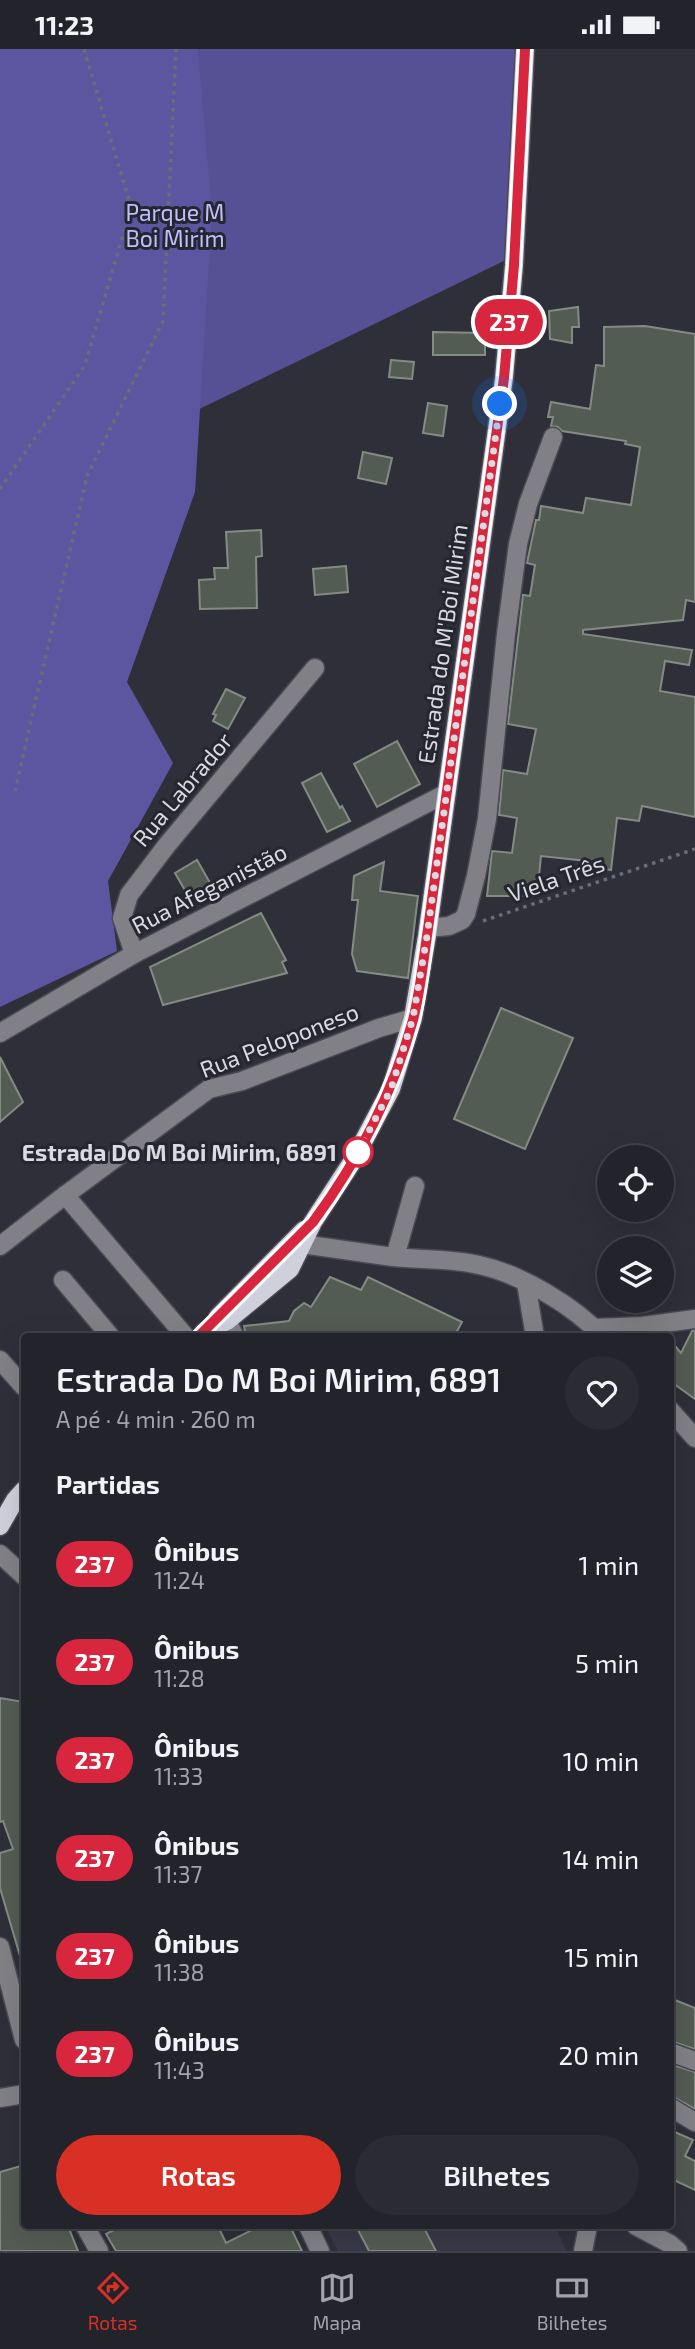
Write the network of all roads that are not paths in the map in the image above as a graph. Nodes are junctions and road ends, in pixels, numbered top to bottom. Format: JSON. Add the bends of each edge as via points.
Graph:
{"nodes":[{"id":1,"x":525,"y":49,"type":"edge"},
{"id":2,"x":553,"y":437,"type":"dead end"},
{"id":3,"x":315,"y":669,"type":"dead end"},
{"id":4,"x":445,"y":794,"type":"junction"},
{"id":5,"x":428,"y":927,"type":"junction"},
{"id":6,"x":134,"y":954,"type":"junction"},
{"id":7,"x":413,"y":1018,"type":"junction"},
{"id":8,"x":0,"y":1033,"type":"edge"},
{"id":9,"x":415,"y":1186,"type":"dead end"},
{"id":10,"x":65,"y":1195,"type":"junction"},
{"id":11,"x":313,"y":1222,"type":"junction"},
{"id":12,"x":302,"y":1244,"type":"junction"},
{"id":13,"x":0,"y":1247,"type":"edge"},
{"id":14,"x":395,"y":1257,"type":"junction"},
{"id":15,"x":63,"y":1280,"type":"dead end"},
{"id":16,"x":526,"y":1283,"type":"junction"},
{"id":17,"x":695,"y":1319,"type":"edge"},
{"id":18,"x":231,"y":1329,"type":"edge"},
{"id":19,"x":599,"y":1332,"type":"edge"},
{"id":20,"x":108,"y":1333,"type":"edge"},
{"id":21,"x":183,"y":1333,"type":"edge"},
{"id":22,"x":202,"y":1333,"type":"edge"},
{"id":23,"x":207,"y":1333,"type":"edge"},
{"id":24,"x":534,"y":1333,"type":"edge"},
{"id":25,"x":0,"y":1360,"type":"edge"},
{"id":26,"x":21,"y":1384,"type":"edge"},
{"id":27,"x":674,"y":1414,"type":"edge"},
{"id":28,"x":695,"y":1438,"type":"edge"},
{"id":29,"x":21,"y":1493,"type":"edge"},
{"id":30,"x":0,"y":1526,"type":"edge"},
{"id":31,"x":0,"y":1554,"type":"edge"},
{"id":32,"x":21,"y":1573,"type":"edge"},
{"id":33,"x":0,"y":1947,"type":"edge"},
{"id":34,"x":21,"y":2029,"type":"edge"},
{"id":35,"x":674,"y":2053,"type":"edge"},
{"id":36,"x":695,"y":2061,"type":"edge"},
{"id":37,"x":21,"y":2094,"type":"edge"},
{"id":38,"x":0,"y":2098,"type":"edge"},
{"id":39,"x":674,"y":2110,"type":"edge"},
{"id":40,"x":695,"y":2122,"type":"edge"},
{"id":41,"x":87,"y":2229,"type":"edge"},
{"id":42,"x":309,"y":2229,"type":"edge"},
{"id":43,"x":587,"y":2229,"type":"edge"},
{"id":44,"x":642,"y":2229,"type":"edge"},
{"id":45,"x":99,"y":2251,"type":"edge"},
{"id":46,"x":320,"y":2251,"type":"edge"},
{"id":47,"x":583,"y":2251,"type":"edge"},
{"id":48,"x":678,"y":2251,"type":"edge"}],
"edges":[{"from":1,"to":4,"type":"main road","name":"Estrada do M'Boi Mirim","via":[[504,378]]},
{"from":2,"to":5,"type":"street","via":[[518,544],[488,819],[476,876],[462,920]]},
{"from":3,"to":6,"type":"street","name":"Rua Labrador","via":[[129,895],[122,918]]},
{"from":4,"to":5,"type":"main road","name":"Estrada do M'Boi Mirim"},
{"from":4,"to":6,"type":"street","name":"Rua Afeganistão"},
{"from":5,"to":7,"type":"main road","name":"Estrada do M'Boi Mirim"},
{"from":6,"to":8,"type":"street","name":"Rua Afeganistão"},
{"from":7,"to":10,"type":"street","name":"Rua Peloponeso","via":[[242,1081],[208,1089]]},
{"from":7,"to":11,"type":"main road","name":"Estrada do M'Boi Mirim","via":[[391,1089]]},
{"from":9,"to":14,"type":"street"},
{"from":10,"to":13,"type":"street","name":"Rua Peloponeso"},
{"from":10,"to":21,"type":"street"},
{"from":11,"to":12,"type":"main road","name":"Estrada do M'Boi Mirim"},
{"from":11,"to":22,"type":"main road","name":"Estrada do M'Boi Mirim"},
{"from":12,"to":14,"type":"street"},
{"from":12,"to":18,"type":"main road","name":"Estrada do M'Boi Mirim","via":[[290,1269]]},
{"from":14,"to":16,"type":"street","via":[[482,1265]]},
{"from":15,"to":20,"type":"street"},
{"from":16,"to":19,"type":"street"},
{"from":16,"to":24,"type":"street"},
{"from":17,"to":19,"type":"street"},
{"from":18,"to":23,"type":"main road","name":"Estrada do M'Boi Mirim"},
{"from":25,"to":26,"type":"street"},
{"from":27,"to":28,"type":"street"},
{"from":29,"to":30,"type":"main road"},
{"from":31,"to":32,"type":"street"},
{"from":33,"to":34,"type":"street"},
{"from":35,"to":36,"type":"street"},
{"from":37,"to":38,"type":"street"},
{"from":39,"to":40,"type":"street"},
{"from":41,"to":45,"type":"street"},
{"from":42,"to":46,"type":"street"},
{"from":43,"to":47,"type":"street"},
{"from":44,"to":48,"type":"street"}]}
